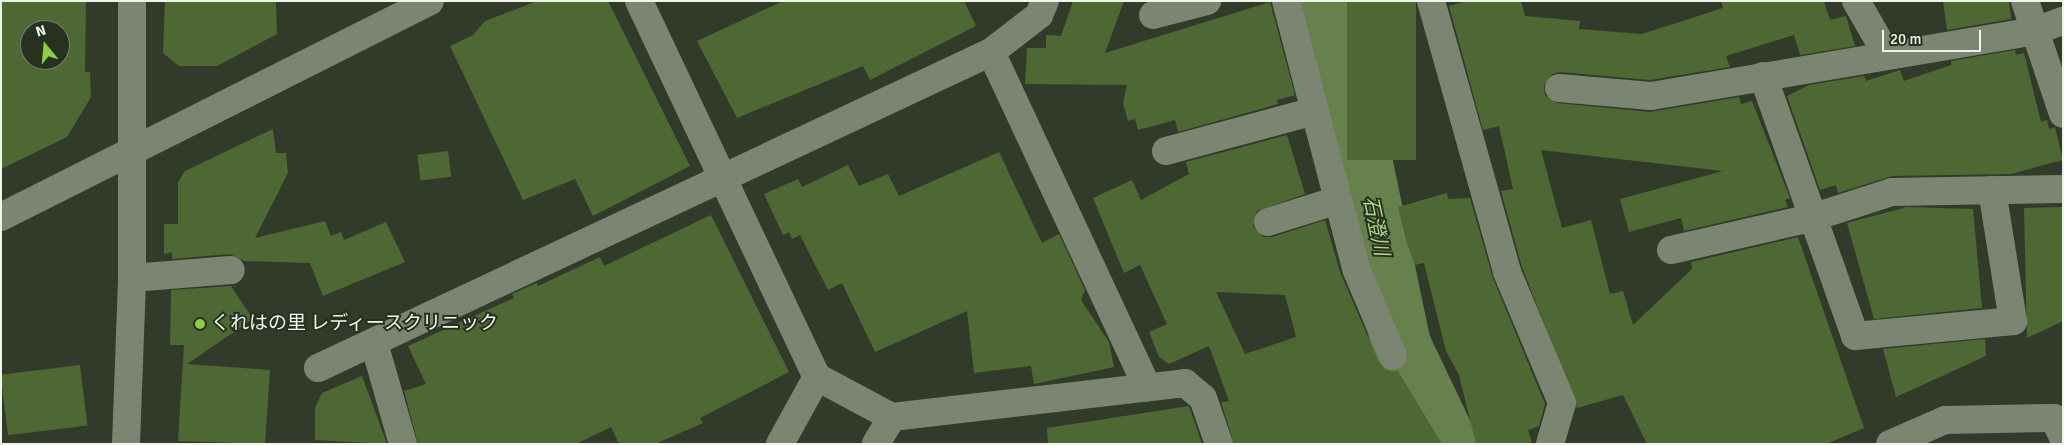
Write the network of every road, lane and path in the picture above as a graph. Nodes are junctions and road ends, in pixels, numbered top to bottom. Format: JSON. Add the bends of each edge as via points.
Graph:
{"nodes":[{"id":1,"x":132,"y":1,"type":"edge"},
{"id":2,"x":430,"y":1,"type":"edge"},
{"id":3,"x":639,"y":1,"type":"edge"},
{"id":4,"x":1046,"y":1,"type":"edge"},
{"id":5,"x":1207,"y":1,"type":"edge"},
{"id":6,"x":1286,"y":1,"type":"edge"},
{"id":7,"x":1432,"y":1,"type":"edge"},
{"id":8,"x":1856,"y":1,"type":"edge"},
{"id":9,"x":2025,"y":1,"type":"edge"},
{"id":10,"x":1153,"y":15,"type":"dead end"},
{"id":11,"x":2063,"y":21,"type":"edge"},
{"id":12,"x":2034,"y":31,"type":"junction"},
{"id":13,"x":991,"y":52,"type":"junction"},
{"id":14,"x":1886,"y":53,"type":"junction"},
{"id":15,"x":1763,"y":76,"type":"junction"},
{"id":16,"x":1559,"y":88,"type":"dead end"},
{"id":17,"x":1314,"y":111,"type":"junction"},
{"id":18,"x":2063,"y":114,"type":"edge"},
{"id":19,"x":1166,"y":151,"type":"dead end"},
{"id":20,"x":132,"y":153,"type":"junction"},
{"id":21,"x":724,"y":177,"type":"junction"},
{"id":22,"x":2063,"y":189,"type":"edge"},
{"id":23,"x":1992,"y":190,"type":"junction"},
{"id":24,"x":1338,"y":200,"type":"junction"},
{"id":25,"x":1,"y":217,"type":"edge"},
{"id":26,"x":1810,"y":218,"type":"junction"},
{"id":27,"x":1268,"y":222,"type":"dead end"},
{"id":28,"x":1671,"y":250,"type":"dead end"},
{"id":29,"x":231,"y":270,"type":"dead end"},
{"id":30,"x":132,"y":278,"type":"junction"},
{"id":31,"x":374,"y":343,"type":"junction"},
{"id":32,"x":1393,"y":356,"type":"dead end"},
{"id":33,"x":318,"y":368,"type":"dead end"},
{"id":34,"x":817,"y":377,"type":"junction"},
{"id":35,"x":1147,"y":387,"type":"junction"},
{"id":36,"x":892,"y":417,"type":"junction"},
{"id":37,"x":2063,"y":437,"type":"edge"},
{"id":38,"x":782,"y":443,"type":"edge"},
{"id":39,"x":126,"y":444,"type":"edge"},
{"id":40,"x":402,"y":444,"type":"edge"},
{"id":41,"x":876,"y":444,"type":"edge"},
{"id":42,"x":1219,"y":444,"type":"edge"},
{"id":43,"x":1550,"y":444,"type":"edge"},
{"id":44,"x":1890,"y":444,"type":"edge"}],
"edges":[{"from":1,"to":20,"type":"street"},
{"from":2,"to":20,"type":"street"},
{"from":3,"to":21,"type":"street"},
{"from":4,"to":13,"type":"street","via":[[1039,15]]},
{"from":5,"to":10,"type":"street"},
{"from":6,"to":17,"type":"street"},
{"from":7,"to":43,"type":"street","via":[[1507,272],[1562,404]]},
{"from":8,"to":14,"type":"street"},
{"from":9,"to":12,"type":"street"},
{"from":11,"to":12,"type":"street"},
{"from":12,"to":14,"type":"street"},
{"from":12,"to":18,"type":"street"},
{"from":13,"to":21,"type":"street"},
{"from":13,"to":35,"type":"street"},
{"from":14,"to":15,"type":"street"},
{"from":15,"to":16,"type":"street","via":[[1650,96]]},
{"from":15,"to":26,"type":"street"},
{"from":17,"to":19,"type":"street"},
{"from":17,"to":24,"type":"street"},
{"from":20,"to":25,"type":"street"},
{"from":20,"to":30,"type":"street"},
{"from":21,"to":31,"type":"street"},
{"from":21,"to":34,"type":"street"},
{"from":22,"to":23,"type":"street"},
{"from":23,"to":26,"type":"street","via":[[1892,192]]},
{"from":23,"to":26,"type":"street","via":[[2013,321],[1856,336]]},
{"from":24,"to":27,"type":"street"},
{"from":24,"to":32,"type":"street","via":[[1357,271]]},
{"from":26,"to":28,"type":"street"},
{"from":29,"to":30,"type":"street"},
{"from":30,"to":39,"type":"street"},
{"from":31,"to":33,"type":"street"},
{"from":31,"to":40,"type":"street"},
{"from":34,"to":36,"type":"street"},
{"from":34,"to":38,"type":"street"},
{"from":35,"to":36,"type":"street"},
{"from":35,"to":42,"type":"street","via":[[1185,383],[1203,398]]},
{"from":36,"to":41,"type":"street"},
{"from":37,"to":44,"type":"street","via":[[2054,418],[1945,420]]}]}
